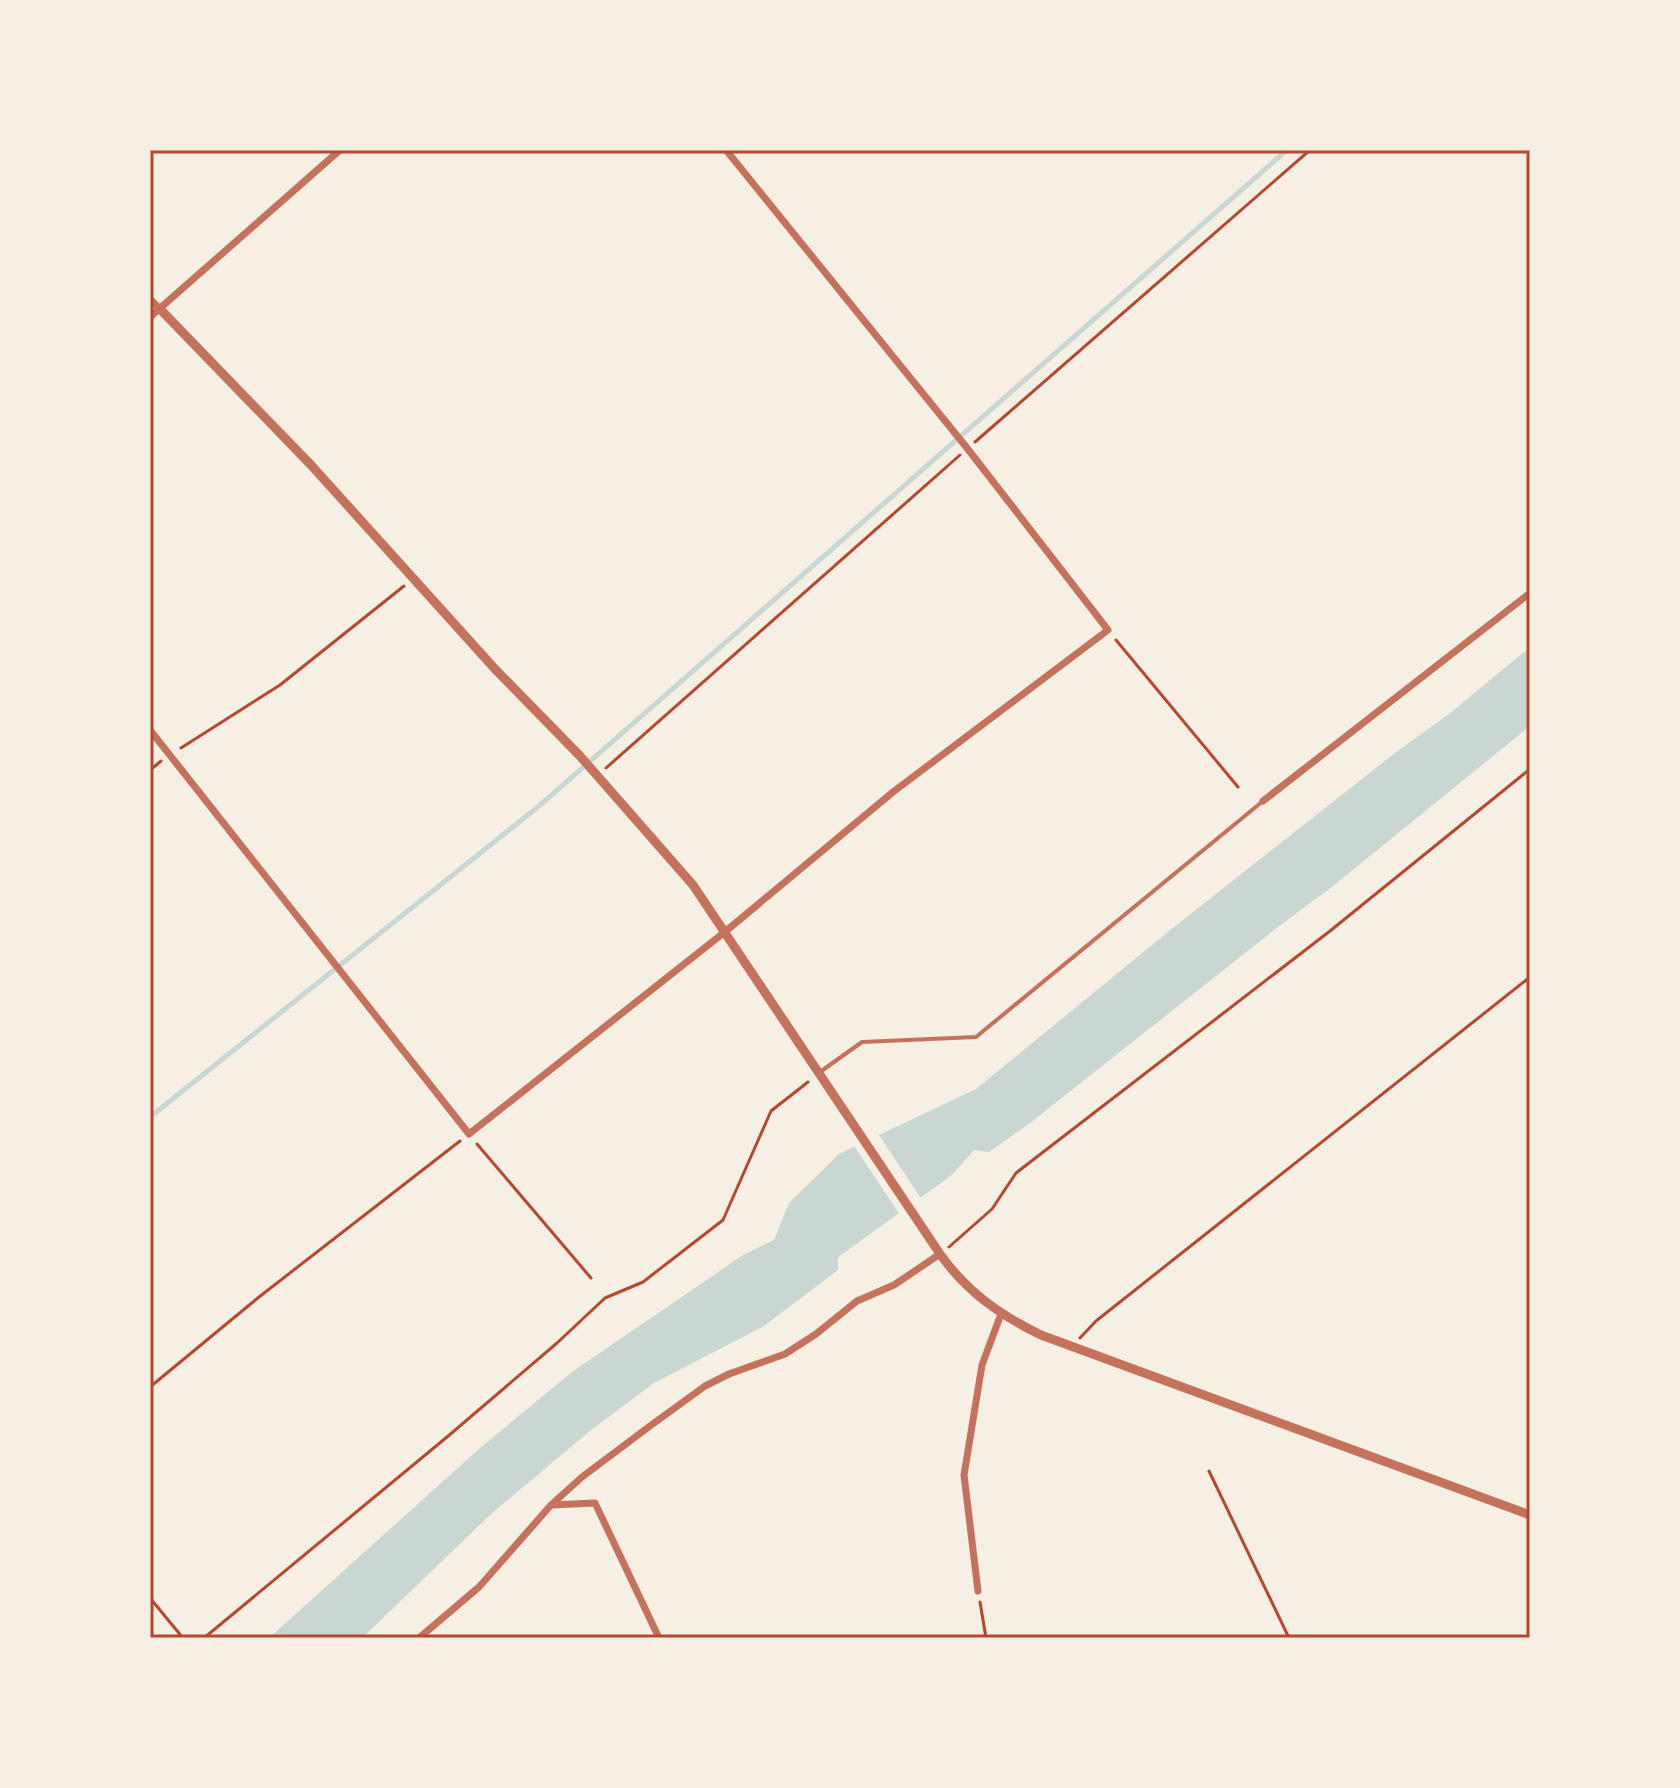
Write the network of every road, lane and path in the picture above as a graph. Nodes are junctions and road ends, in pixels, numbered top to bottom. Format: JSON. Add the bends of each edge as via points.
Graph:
{"nodes":[{"id":1,"x":340,"y":150,"type":"edge"},
{"id":2,"x":726,"y":150,"type":"edge"},
{"id":3,"x":1310,"y":150,"type":"edge"},
{"id":4,"x":150,"y":299,"type":"edge"},
{"id":5,"x":160,"y":309,"type":"junction"},
{"id":6,"x":150,"y":317,"type":"edge"},
{"id":7,"x":967,"y":448,"type":"junction"},
{"id":8,"x":413,"y":578,"type":"junction"},
{"id":9,"x":1530,"y":593,"type":"edge"},
{"id":10,"x":1108,"y":630,"type":"junction"},
{"id":11,"x":150,"y":730,"type":"edge"},
{"id":12,"x":169,"y":755,"type":"junction"},
{"id":13,"x":1530,"y":769,"type":"edge"},
{"id":14,"x":150,"y":770,"type":"edge"},
{"id":15,"x":596,"y":774,"type":"junction"},
{"id":16,"x":1238,"y":787,"type":"dead end"},
{"id":17,"x":1263,"y":801,"type":"joint"},
{"id":18,"x":726,"y":931,"type":"junction"},
{"id":19,"x":1530,"y":977,"type":"edge"},
{"id":20,"x":822,"y":1075,"type":"junction"},
{"id":21,"x":469,"y":1134,"type":"junction"},
{"id":22,"x":938,"y":1252,"type":"junction"},
{"id":23,"x":591,"y":1278,"type":"dead end"},
{"id":24,"x":1001,"y":1314,"type":"junction"},
{"id":25,"x":1072,"y":1346,"type":"junction"},
{"id":26,"x":150,"y":1387,"type":"edge"},
{"id":27,"x":1209,"y":1471,"type":"dead end"},
{"id":28,"x":551,"y":1505,"type":"junction"},
{"id":29,"x":1530,"y":1515,"type":"edge"},
{"id":30,"x":978,"y":1591,"type":"joint"},
{"id":31,"x":150,"y":1598,"type":"edge"},
{"id":32,"x":183,"y":1638,"type":"edge"},
{"id":33,"x":204,"y":1638,"type":"edge"},
{"id":34,"x":419,"y":1638,"type":"edge"},
{"id":35,"x":659,"y":1638,"type":"edge"},
{"id":36,"x":986,"y":1638,"type":"edge"},
{"id":37,"x":1288,"y":1638,"type":"edge"}],
"edges":[{"from":1,"to":5,"type":"street"},
{"from":2,"to":7,"type":"street"},
{"from":3,"to":7,"type":"path"},
{"from":4,"to":5,"type":"street"},
{"from":5,"to":6,"type":"street"},
{"from":5,"to":8,"type":"street"},
{"from":7,"to":10,"type":"street"},
{"from":7,"to":15,"type":"path"},
{"from":8,"to":12,"type":"path","via":[[280,685]]},
{"from":8,"to":15,"type":"street"},
{"from":9,"to":17,"type":"street"},
{"from":10,"to":16,"type":"path"},
{"from":10,"to":18,"type":"street","via":[[893,792]]},
{"from":11,"to":12,"type":"street"},
{"from":12,"to":14,"type":"path"},
{"from":12,"to":21,"type":"street"},
{"from":13,"to":22,"type":"path","via":[[1016,1173],[992,1209]]},
{"from":15,"to":18,"type":"street","via":[[666,852]]},
{"from":17,"to":20,"type":"lane","via":[[976,1037],[862,1042]]},
{"from":18,"to":20,"type":"street"},
{"from":18,"to":21,"type":"street"},
{"from":19,"to":25,"type":"path","via":[[1096,1321]]},
{"from":20,"to":22,"type":"street"},
{"from":20,"to":33,"type":"path","via":[[771,1111],[723,1220],[643,1282],[605,1298]]},
{"from":21,"to":23,"type":"path"},
{"from":21,"to":26,"type":"path"},
{"from":22,"to":24,"type":"street","via":[[977,1296]]},
{"from":22,"to":28,"type":"street","via":[[894,1285],[857,1301],[785,1354],[705,1386]]},
{"from":24,"to":25,"type":"street"},
{"from":24,"to":30,"type":"street","via":[[982,1365],[964,1475]]},
{"from":25,"to":29,"type":"street"},
{"from":27,"to":37,"type":"path"},
{"from":28,"to":34,"type":"street","via":[[479,1587]]},
{"from":28,"to":35,"type":"street","via":[[595,1503]]},
{"from":30,"to":36,"type":"path"},
{"from":31,"to":32,"type":"path"}]}
